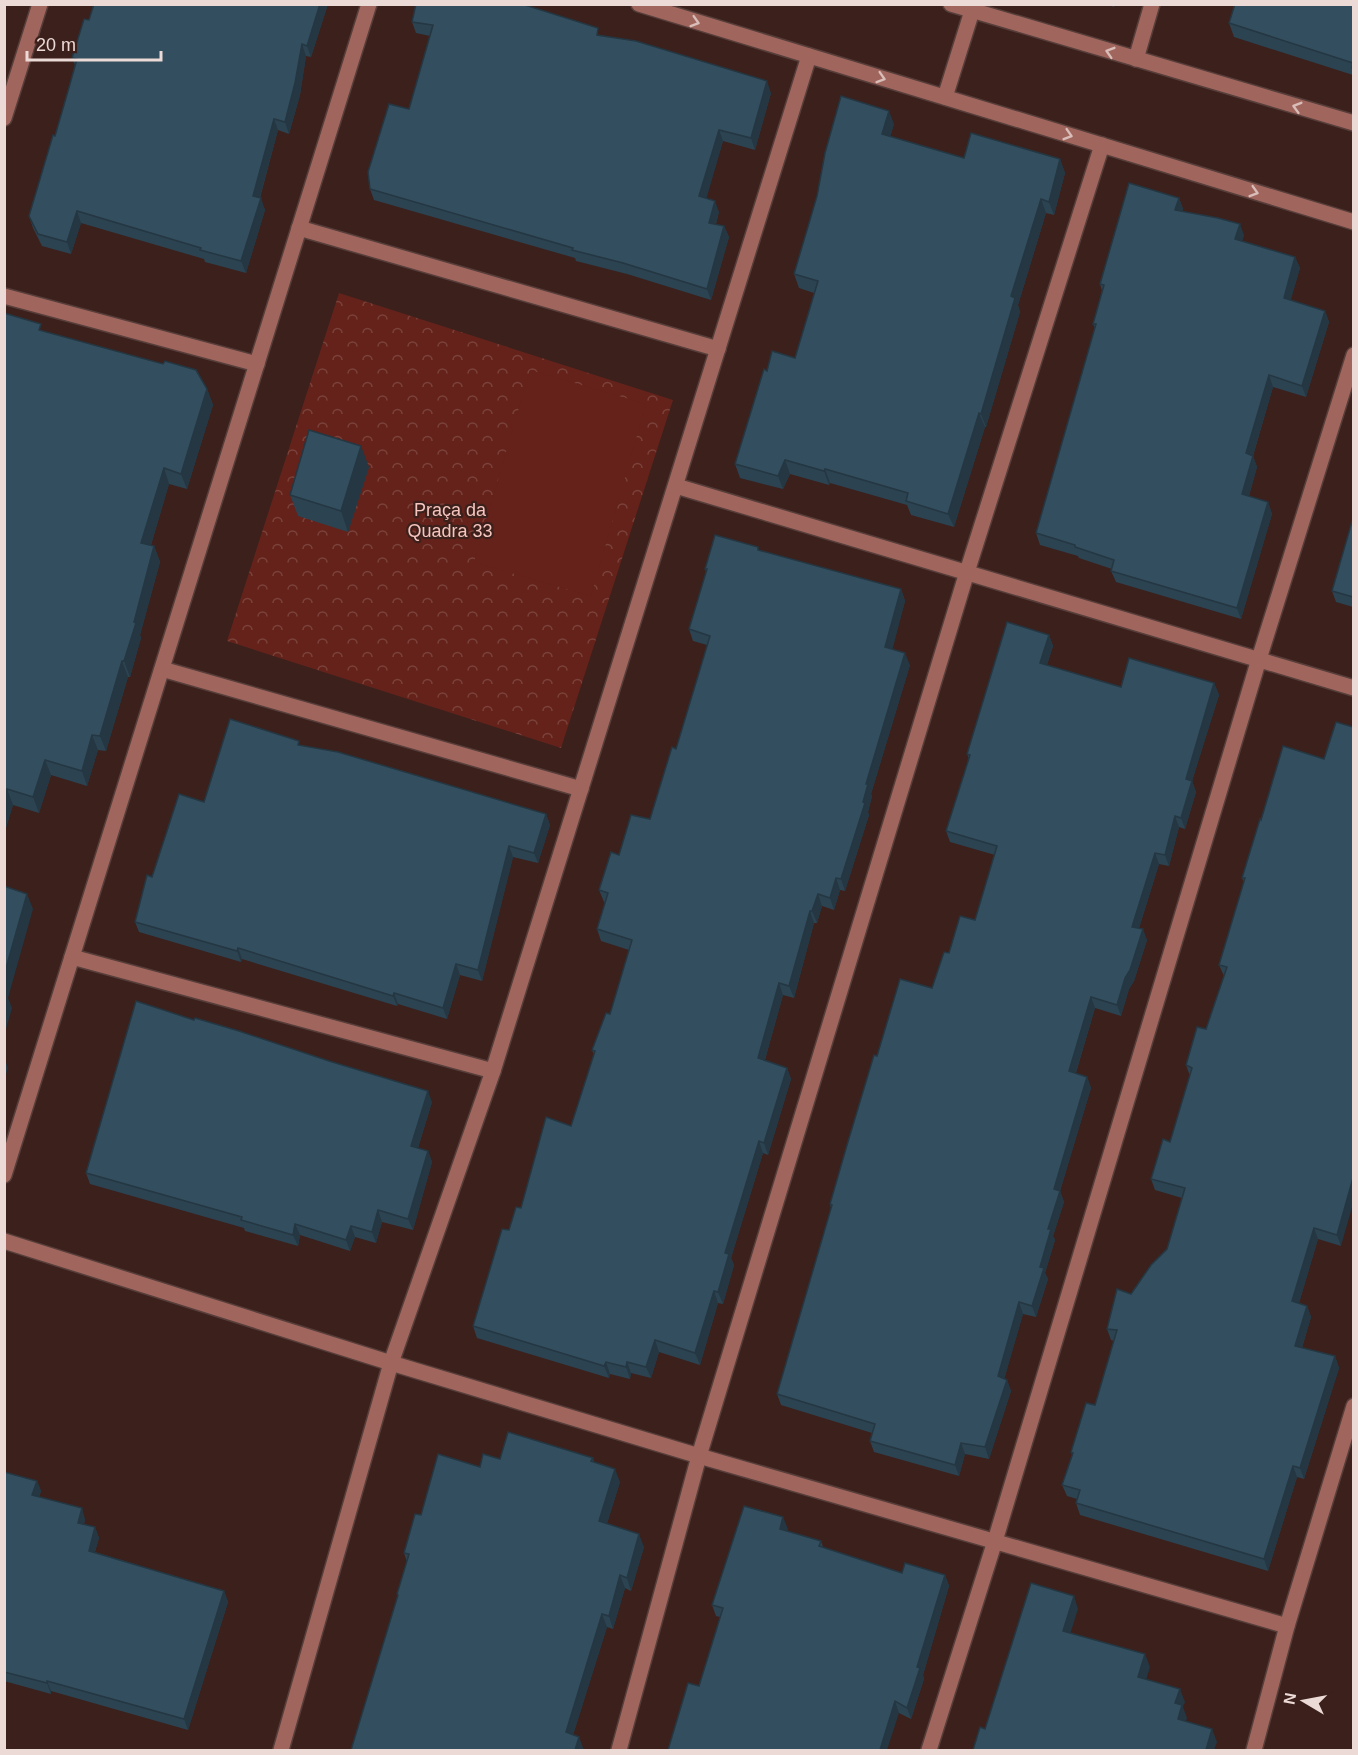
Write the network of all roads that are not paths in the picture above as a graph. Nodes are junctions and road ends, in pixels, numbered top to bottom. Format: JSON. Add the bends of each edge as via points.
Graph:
{"nodes":[{"id":1,"x":40,"y":4,"type":"edge"},
{"id":2,"x":369,"y":4,"type":"edge"},
{"id":3,"x":639,"y":4,"type":"edge"},
{"id":4,"x":951,"y":4,"type":"edge"},
{"id":5,"x":1152,"y":4,"type":"edge"},
{"id":6,"x":972,"y":11,"type":"junction"},
{"id":7,"x":809,"y":56,"type":"junction"},
{"id":8,"x":1136,"y":59,"type":"junction"},
{"id":9,"x":945,"y":97,"type":"junction"},
{"id":10,"x":4,"y":118,"type":"edge"},
{"id":11,"x":1353,"y":123,"type":"edge"},
{"id":12,"x":1101,"y":145,"type":"junction"},
{"id":13,"x":1353,"y":222,"type":"edge"},
{"id":14,"x":299,"y":228,"type":"junction"},
{"id":15,"x":4,"y":296,"type":"edge"},
{"id":16,"x":718,"y":349,"type":"junction"},
{"id":17,"x":1353,"y":355,"type":"edge"},
{"id":18,"x":257,"y":364,"type":"junction"},
{"id":19,"x":676,"y":486,"type":"junction"},
{"id":20,"x":967,"y":572,"type":"junction"},
{"id":21,"x":1258,"y":659,"type":"junction"},
{"id":22,"x":162,"y":669,"type":"junction"},
{"id":23,"x":1353,"y":688,"type":"edge"},
{"id":24,"x":581,"y":789,"type":"junction"},
{"id":25,"x":72,"y":957,"type":"junction"},
{"id":26,"x":493,"y":1071,"type":"junction"},
{"id":27,"x":4,"y":1174,"type":"edge"},
{"id":28,"x":4,"y":1241,"type":"edge"},
{"id":29,"x":391,"y":1363,"type":"junction"},
{"id":30,"x":1353,"y":1406,"type":"edge"},
{"id":31,"x":699,"y":1456,"type":"junction"},
{"id":32,"x":995,"y":1541,"type":"junction"},
{"id":33,"x":1287,"y":1626,"type":"junction"},
{"id":34,"x":281,"y":1750,"type":"edge"},
{"id":35,"x":619,"y":1750,"type":"edge"},
{"id":36,"x":929,"y":1750,"type":"edge"},
{"id":37,"x":1254,"y":1750,"type":"edge"}],
"edges":[{"from":1,"to":10,"type":"street"},
{"from":2,"to":14,"type":"street"},
{"from":3,"to":7,"type":"street","one_way":true},
{"from":4,"to":6,"type":"street"},
{"from":5,"to":8,"type":"street"},
{"from":8,"to":6,"type":"street","one_way":true},
{"from":6,"to":9,"type":"street"},
{"from":7,"to":9,"type":"street","one_way":true},
{"from":7,"to":16,"type":"street"},
{"from":11,"to":8,"type":"street","one_way":true},
{"from":9,"to":12,"type":"street","one_way":true},
{"from":12,"to":13,"type":"street","one_way":true},
{"from":12,"to":20,"type":"street"},
{"from":14,"to":16,"type":"street"},
{"from":14,"to":18,"type":"street"},
{"from":15,"to":18,"type":"street"},
{"from":16,"to":19,"type":"street"},
{"from":17,"to":21,"type":"street"},
{"from":18,"to":22,"type":"street"},
{"from":19,"to":20,"type":"street"},
{"from":19,"to":24,"type":"street"},
{"from":20,"to":21,"type":"street"},
{"from":20,"to":31,"type":"street"},
{"from":21,"to":23,"type":"street"},
{"from":21,"to":32,"type":"street"},
{"from":22,"to":24,"type":"street"},
{"from":22,"to":25,"type":"street"},
{"from":24,"to":26,"type":"street"},
{"from":25,"to":26,"type":"street"},
{"from":25,"to":27,"type":"street"},
{"from":26,"to":29,"type":"street"},
{"from":28,"to":29,"type":"street"},
{"from":29,"to":31,"type":"street"},
{"from":29,"to":34,"type":"street"},
{"from":30,"to":33,"type":"street"},
{"from":31,"to":32,"type":"street"},
{"from":31,"to":35,"type":"street"},
{"from":32,"to":33,"type":"street"},
{"from":32,"to":36,"type":"street"},
{"from":33,"to":37,"type":"street"}]}
